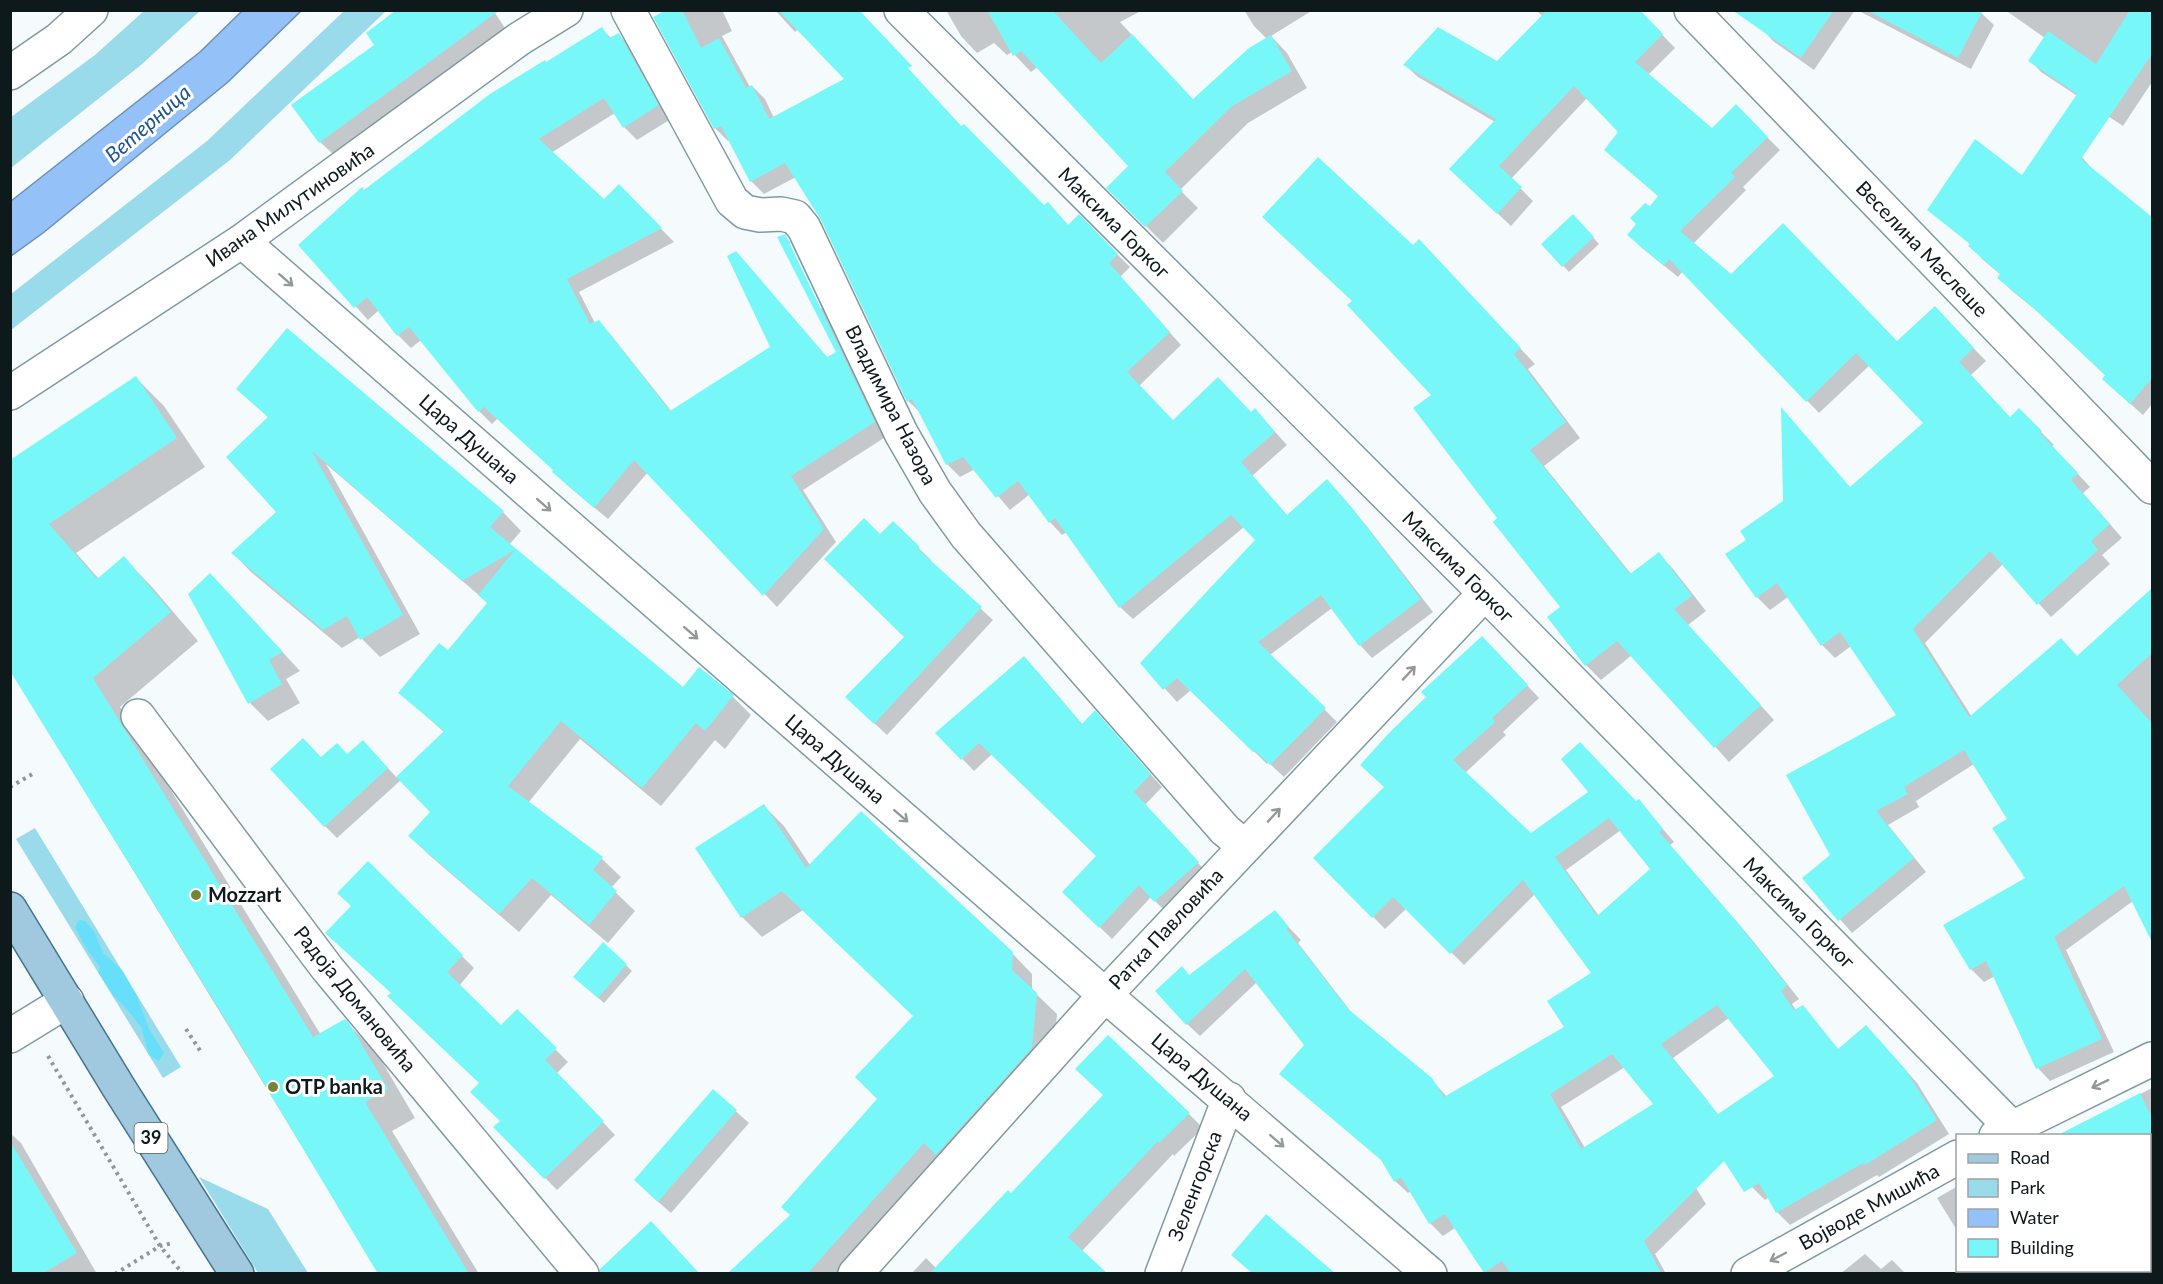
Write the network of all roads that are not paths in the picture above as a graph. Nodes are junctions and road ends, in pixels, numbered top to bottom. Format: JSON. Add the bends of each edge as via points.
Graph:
{"nodes":[{"id":1,"x":91,"y":10,"type":"edge"},
{"id":2,"x":566,"y":10,"type":"edge"},
{"id":3,"x":628,"y":10,"type":"edge"},
{"id":4,"x":901,"y":10,"type":"edge"},
{"id":5,"x":1691,"y":10,"type":"edge"},
{"id":6,"x":10,"y":73,"type":"edge"},
{"id":7,"x":242,"y":241,"type":"junction"},
{"id":8,"x":10,"y":393,"type":"edge"},
{"id":9,"x":2152,"y":487,"type":"edge"},
{"id":10,"x":1485,"y":593,"type":"junction"},
{"id":11,"x":138,"y":716,"type":"dead end"},
{"id":12,"x":1244,"y":846,"type":"junction"},
{"id":13,"x":10,"y":909,"type":"edge"},
{"id":14,"x":1105,"y":995,"type":"junction"},
{"id":15,"x":67,"y":1001,"type":"junction"},
{"id":16,"x":20,"y":1030,"type":"edge"},
{"id":17,"x":2152,"y":1059,"type":"edge"},
{"id":18,"x":1229,"y":1099,"type":"junction"},
{"id":19,"x":2003,"y":1131,"type":"edge"},
{"id":20,"x":1956,"y":1158,"type":"edge"},
{"id":21,"x":237,"y":1274,"type":"edge"},
{"id":22,"x":582,"y":1274,"type":"edge"},
{"id":23,"x":855,"y":1274,"type":"edge"},
{"id":24,"x":1162,"y":1274,"type":"edge"},
{"id":25,"x":1430,"y":1274,"type":"edge"},
{"id":26,"x":1748,"y":1274,"type":"edge"}],
"edges":[{"from":1,"to":6,"type":"street","via":[[59,39]]},
{"from":2,"to":7,"type":"street","name":"Ивана Милутиновића","via":[[519,39]]},
{"from":3,"to":12,"type":"street","name":"Владимира Назора","via":[[732,201],[745,212],[795,217],[804,228],[901,433],[935,492],[966,535],[1218,822]]},
{"from":4,"to":10,"type":"street","name":"Максима Горког"},
{"from":5,"to":9,"type":"street","name":"Веселина Маслеше"},
{"from":7,"to":8,"type":"street","name":"Ивана Милутиновића"},
{"from":7,"to":14,"type":"street","name":"Цара Душана","one_way":true},
{"from":12,"to":10,"type":"street","name":"Ратка Павловића","one_way":true},
{"from":10,"to":19,"type":"street","name":"Максима Горког"},
{"from":11,"to":22,"type":"street","name":"Радоја Домановића","via":[[327,968]]},
{"from":12,"to":14,"type":"street","name":"Ратка Павловића"},
{"from":13,"to":15,"type":"main road","number":"39"},
{"from":14,"to":18,"type":"street","name":"Цара Душана"},
{"from":14,"to":23,"type":"street","name":"Ратка Павловића"},
{"from":15,"to":16,"type":"street"},
{"from":15,"to":21,"type":"main road","number":"39"},
{"from":17,"to":19,"type":"street","one_way":true},
{"from":18,"to":24,"type":"street","name":"Зеленгорска"},
{"from":18,"to":25,"type":"street","name":"Цара Душана","one_way":true},
{"from":20,"to":26,"type":"street","name":"Војводе Мишића","one_way":true}]}
